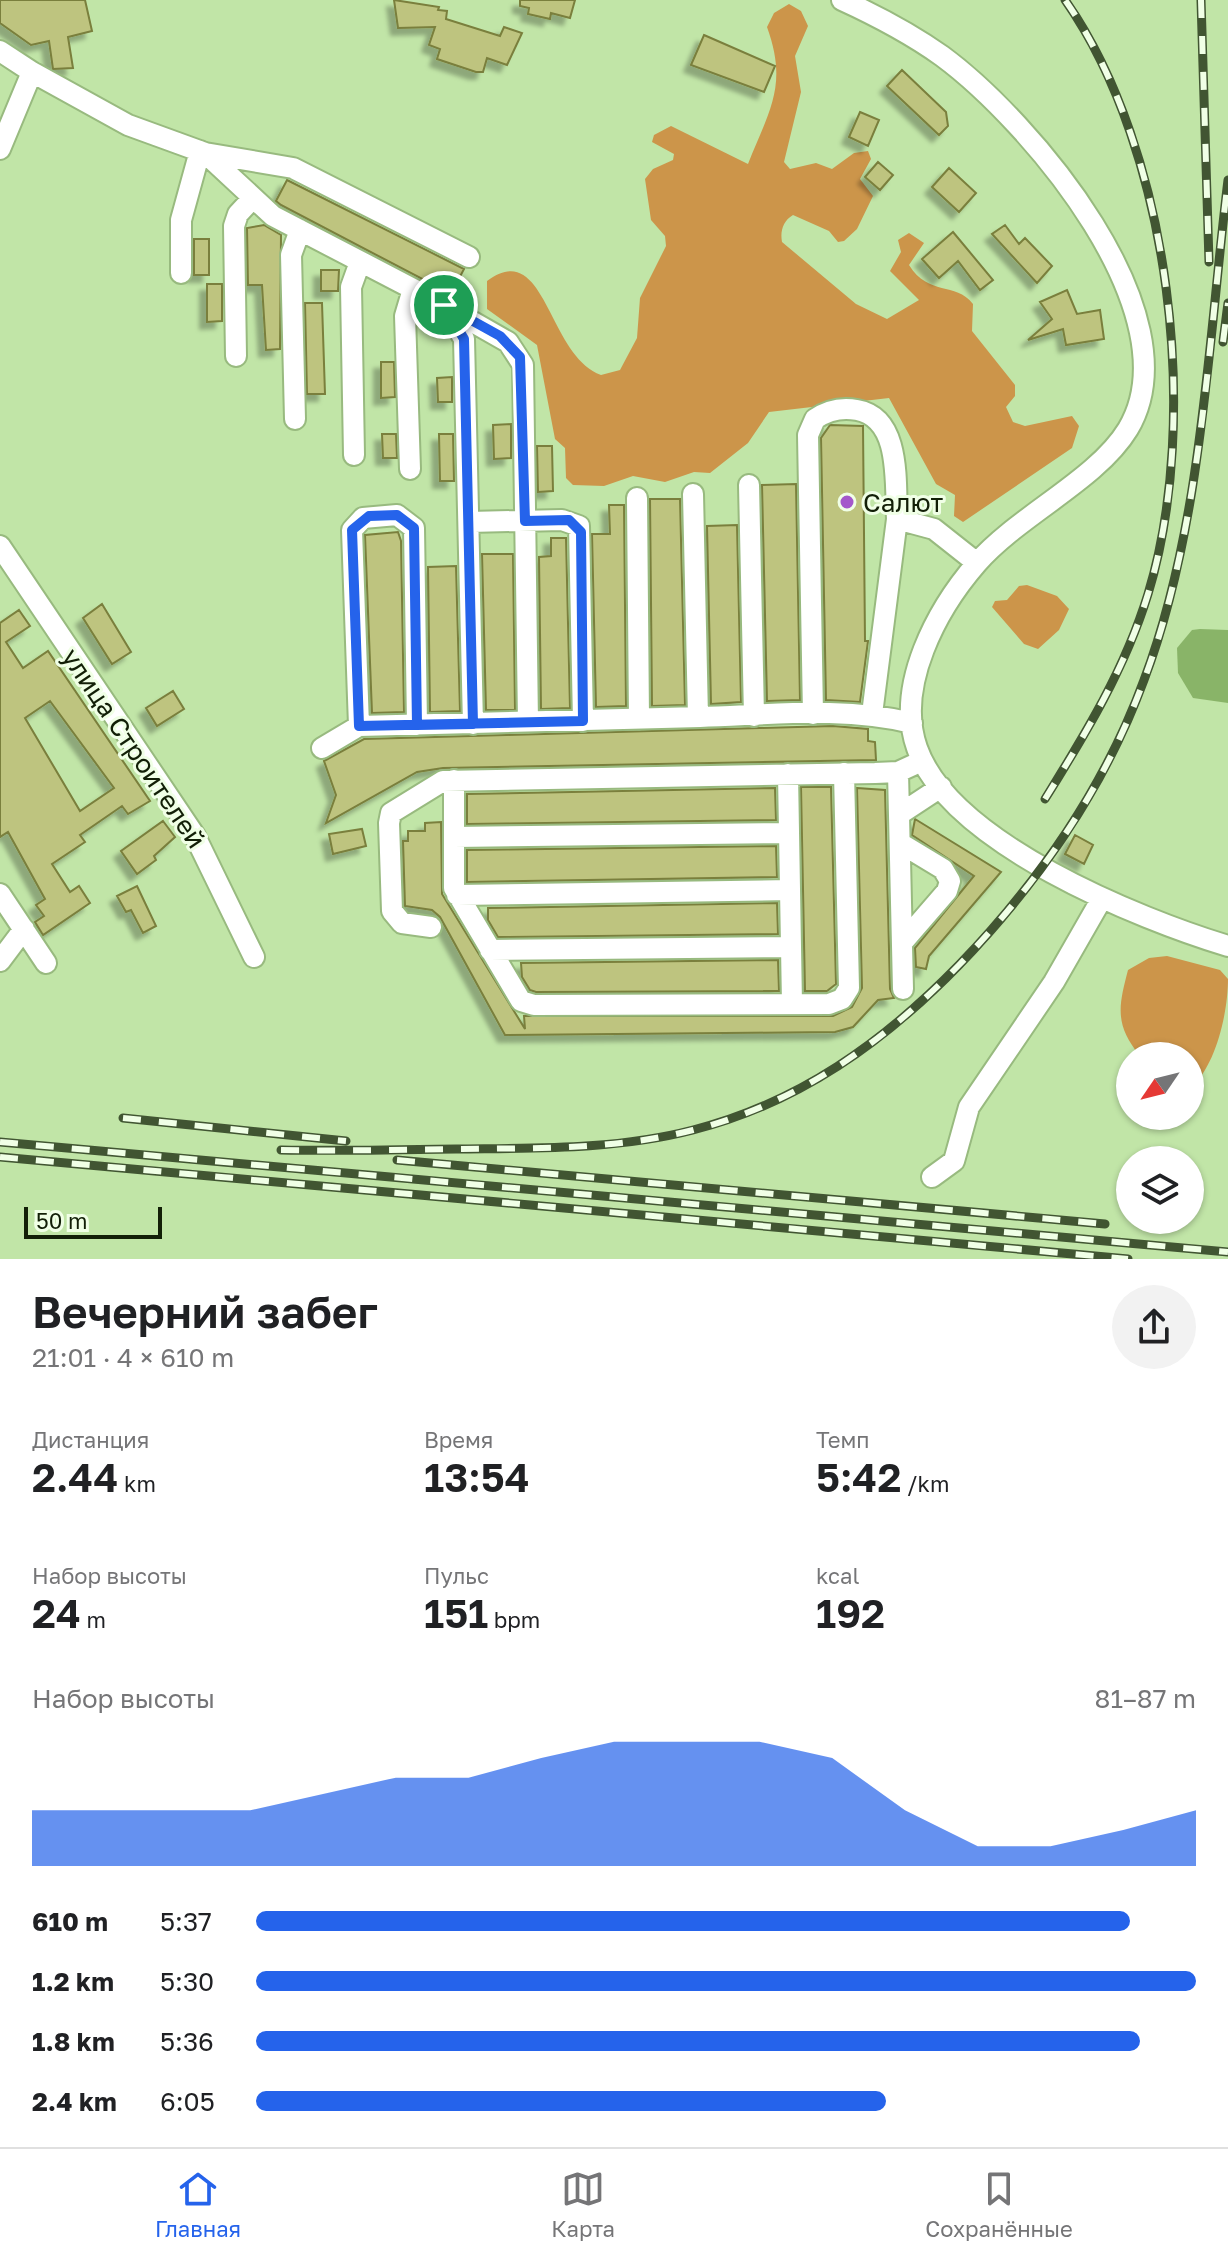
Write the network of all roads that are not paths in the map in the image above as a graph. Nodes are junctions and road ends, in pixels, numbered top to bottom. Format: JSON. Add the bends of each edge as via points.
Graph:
{"nodes":[{"id":1,"x":842,"y":0,"type":"edge"},
{"id":2,"x":890,"y":0,"type":"edge"},
{"id":3,"x":884,"y":20,"type":"junction"},
{"id":4,"x":0,"y":51,"type":"edge"},
{"id":5,"x":32,"y":72,"type":"junction"},
{"id":6,"x":0,"y":149,"type":"edge"},
{"id":7,"x":202,"y":152,"type":"junction"},
{"id":8,"x":252,"y":159,"type":"junction"},
{"id":9,"x":245,"y":191,"type":"junction"},
{"id":10,"x":300,"y":230,"type":"junction"},
{"id":11,"x":469,"y":257,"type":"dead end"},
{"id":12,"x":360,"y":262,"type":"junction"},
{"id":13,"x":181,"y":273,"type":"dead end"},
{"id":14,"x":413,"y":289,"type":"junction"},
{"id":15,"x":444,"y":305,"type":"junction"},
{"id":16,"x":236,"y":356,"type":"dead end"},
{"id":17,"x":295,"y":419,"type":"dead end"},
{"id":18,"x":354,"y":455,"type":"dead end"},
{"id":19,"x":410,"y":469,"type":"dead end"},
{"id":20,"x":749,"y":485,"type":"dead end"},
{"id":21,"x":693,"y":494,"type":"dead end"},
{"id":22,"x":637,"y":498,"type":"dead end"},
{"id":23,"x":897,"y":519,"type":"junction"},
{"id":24,"x":525,"y":521,"type":"junction"},
{"id":25,"x":469,"y":522,"type":"junction"},
{"id":26,"x":0,"y":546,"type":"edge"},
{"id":27,"x":977,"y":563,"type":"junction"},
{"id":28,"x":813,"y":714,"type":"junction"},
{"id":29,"x":872,"y":714,"type":"junction"},
{"id":30,"x":754,"y":716,"type":"junction"},
{"id":31,"x":698,"y":717,"type":"junction"},
{"id":32,"x":639,"y":719,"type":"junction"},
{"id":33,"x":583,"y":721,"type":"junction"},
{"id":34,"x":528,"y":722,"type":"junction"},
{"id":35,"x":912,"y":723,"type":"junction"},
{"id":36,"x":473,"y":724,"type":"junction"},
{"id":37,"x":417,"y":725,"type":"junction"},
{"id":38,"x":359,"y":726,"type":"junction"},
{"id":39,"x":322,"y":748,"type":"dead end"},
{"id":40,"x":922,"y":761,"type":"junction"},
{"id":41,"x":898,"y":772,"type":"junction"},
{"id":42,"x":844,"y":773,"type":"junction"},
{"id":43,"x":788,"y":774,"type":"junction"},
{"id":44,"x":454,"y":780,"type":"junction"},
{"id":45,"x":941,"y":787,"type":"junction"},
{"id":46,"x":900,"y":814,"type":"junction"},
{"id":47,"x":789,"y":833,"type":"junction"},
{"id":48,"x":454,"y":837,"type":"junction"},
{"id":49,"x":900,"y":843,"type":"junction"},
{"id":50,"x":790,"y":890,"type":"junction"},
{"id":51,"x":0,"y":894,"type":"edge"},
{"id":52,"x":457,"y":895,"type":"junction"},
{"id":53,"x":1101,"y":900,"type":"junction"},
{"id":54,"x":431,"y":927,"type":"dead end"},
{"id":55,"x":24,"y":929,"type":"junction"},
{"id":56,"x":902,"y":943,"type":"junction"},
{"id":57,"x":1228,"y":946,"type":"edge"},
{"id":58,"x":791,"y":947,"type":"junction"},
{"id":59,"x":490,"y":950,"type":"junction"},
{"id":60,"x":254,"y":957,"type":"dead end"},
{"id":61,"x":0,"y":961,"type":"edge"},
{"id":62,"x":46,"y":963,"type":"dead end"},
{"id":63,"x":903,"y":989,"type":"dead end"},
{"id":64,"x":792,"y":1004,"type":"junction"},
{"id":65,"x":932,"y":1177,"type":"dead end"}],
"edges":[{"from":1,"to":3,"type":"street"},
{"from":2,"to":3,"type":"street"},
{"from":3,"to":27,"type":"street","via":[[967,76],[1023,131],[1117,264],[1141,342],[1135,412],[1118,443]]},
{"from":4,"to":5,"type":"street"},
{"from":5,"to":6,"type":"street"},
{"from":5,"to":7,"type":"street","via":[[128,125]]},
{"from":7,"to":8,"type":"street"},
{"from":7,"to":9,"type":"street"},
{"from":7,"to":13,"type":"street","via":[[181,220]]},
{"from":8,"to":9,"type":"street","via":[[236,167],[234,174]]},
{"from":8,"to":11,"type":"street","via":[[293,168]]},
{"from":9,"to":10,"type":"street","via":[[273,216]]},
{"from":9,"to":16,"type":"street","via":[[234,226]]},
{"from":10,"to":12,"type":"street"},
{"from":10,"to":17,"type":"street","via":[[291,255]]},
{"from":12,"to":14,"type":"street"},
{"from":12,"to":18,"type":"street","via":[[351,287]]},
{"from":14,"to":15,"type":"street"},
{"from":14,"to":19,"type":"street","via":[[405,316]]},
{"from":15,"to":24,"type":"street","via":[[500,336],[520,357]]},
{"from":15,"to":25,"type":"street","via":[[464,339]]},
{"from":20,"to":30,"type":"street"},
{"from":21,"to":31,"type":"street"},
{"from":22,"to":32,"type":"street"},
{"from":23,"to":27,"type":"street","via":[[934,529]]},
{"from":23,"to":28,"type":"street","via":[[891,443],[885,430],[862,410],[835,409],[815,419],[808,435]]},
{"from":23,"to":29,"type":"street"},
{"from":24,"to":25,"type":"street"},
{"from":24,"to":33,"type":"street","via":[[569,520],[581,532]]},
{"from":24,"to":34,"type":"street"},
{"from":25,"to":36,"type":"street"},
{"from":26,"to":60,"type":"street","name":"улица Строителей","via":[[195,836]]},
{"from":27,"to":35,"type":"street","via":[[925,650]]},
{"from":28,"to":29,"type":"street"},
{"from":28,"to":30,"type":"street"},
{"from":29,"to":35,"type":"street"},
{"from":30,"to":31,"type":"street"},
{"from":31,"to":32,"type":"street"},
{"from":32,"to":33,"type":"street"},
{"from":33,"to":34,"type":"street"},
{"from":34,"to":36,"type":"street"},
{"from":35,"to":40,"type":"street"},
{"from":36,"to":37,"type":"street"},
{"from":37,"to":38,"type":"street"},
{"from":37,"to":38,"type":"street","via":[[414,528],[397,515],[369,516],[352,530]]},
{"from":38,"to":39,"type":"street"},
{"from":40,"to":41,"type":"street"},
{"from":40,"to":45,"type":"street"},
{"from":41,"to":42,"type":"street"},
{"from":41,"to":46,"type":"street"},
{"from":42,"to":43,"type":"street"},
{"from":42,"to":64,"type":"street","via":[[849,988],[836,1003]]},
{"from":43,"to":44,"type":"street"},
{"from":43,"to":47,"type":"street"},
{"from":44,"to":48,"type":"street"},
{"from":44,"to":54,"type":"street","via":[[427,788],[398,806],[389,823],[392,911],[402,923]]},
{"from":45,"to":46,"type":"street"},
{"from":45,"to":53,"type":"street","via":[[1009,846]]},
{"from":46,"to":49,"type":"street"},
{"from":47,"to":48,"type":"street"},
{"from":47,"to":50,"type":"street"},
{"from":48,"to":52,"type":"street"},
{"from":49,"to":56,"type":"street"},
{"from":49,"to":56,"type":"street","via":[[943,869],[950,881]]},
{"from":50,"to":52,"type":"street"},
{"from":50,"to":58,"type":"street"},
{"from":51,"to":55,"type":"street"},
{"from":52,"to":59,"type":"street"},
{"from":53,"to":57,"type":"street"},
{"from":53,"to":65,"type":"street","via":[[1054,982],[969,1107],[954,1161]]},
{"from":55,"to":61,"type":"street"},
{"from":55,"to":62,"type":"street"},
{"from":56,"to":63,"type":"street"},
{"from":58,"to":59,"type":"street"},
{"from":58,"to":64,"type":"street"},
{"from":59,"to":64,"type":"street","via":[[515,995],[534,1005]]}]}
